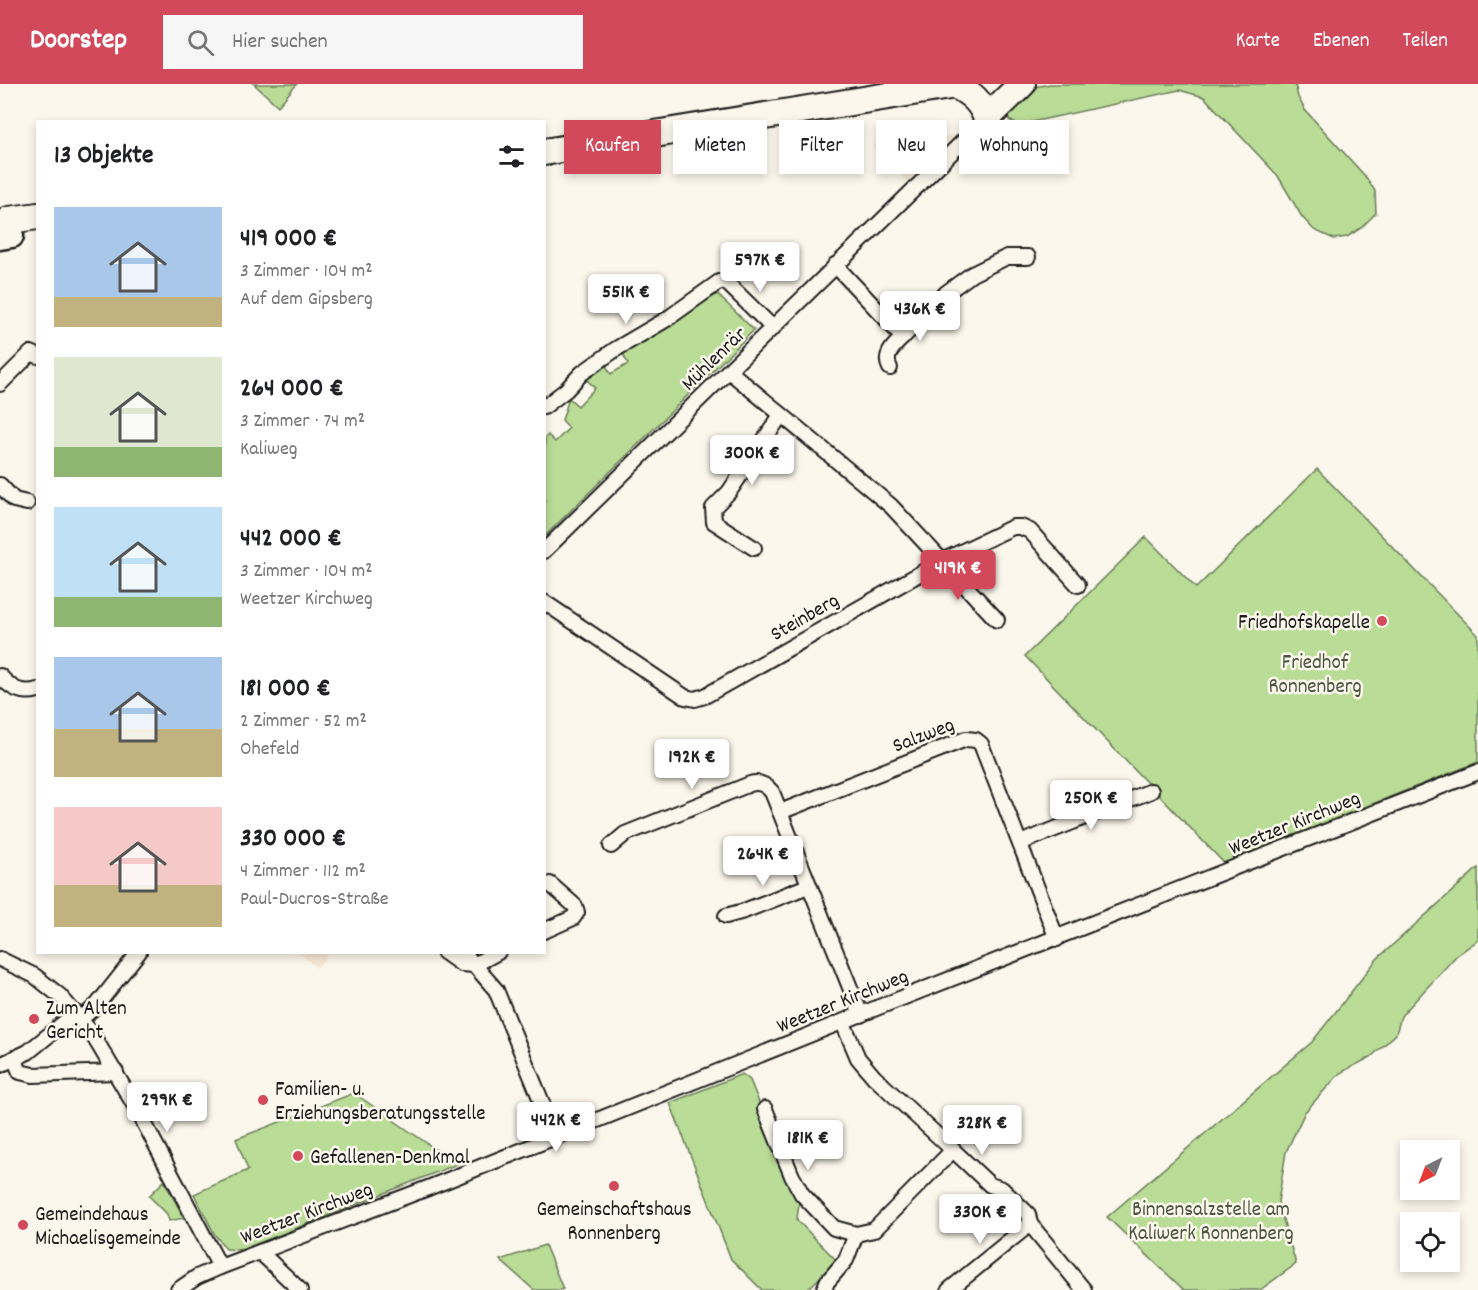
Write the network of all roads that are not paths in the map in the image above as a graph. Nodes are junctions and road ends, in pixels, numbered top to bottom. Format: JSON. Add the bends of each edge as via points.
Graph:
{"nodes":[{"id":1,"x":853,"y":84,"type":"edge"},
{"id":2,"x":1022,"y":84,"type":"edge"},
{"id":3,"x":959,"y":85,"type":"edge"},
{"id":4,"x":987,"y":118,"type":"junction"},
{"id":5,"x":546,"y":135,"type":"edge"},
{"id":6,"x":546,"y":152,"type":"edge"},
{"id":7,"x":36,"y":217,"type":"edge"},
{"id":8,"x":5,"y":229,"type":"edge"},
{"id":9,"x":36,"y":232,"type":"edge"},
{"id":10,"x":1028,"y":257,"type":"dead end"},
{"id":11,"x":835,"y":266,"type":"junction"},
{"id":12,"x":773,"y":328,"type":"junction"},
{"id":13,"x":903,"y":337,"type":"junction"},
{"id":14,"x":36,"y":355,"type":"edge"},
{"id":15,"x":890,"y":368,"type":"dead end"},
{"id":16,"x":729,"y":371,"type":"junction"},
{"id":17,"x":0,"y":384,"type":"edge"},
{"id":18,"x":546,"y":405,"type":"edge"},
{"id":19,"x":782,"y":415,"type":"junction"},
{"id":20,"x":0,"y":485,"type":"edge"},
{"id":21,"x":27,"y":503,"type":"dead end"},
{"id":22,"x":754,"y":548,"type":"dead end"},
{"id":23,"x":546,"y":549,"type":"edge"},
{"id":24,"x":942,"y":561,"type":"junction"},
{"id":25,"x":1078,"y":585,"type":"dead end"},
{"id":26,"x":546,"y":603,"type":"edge"},
{"id":27,"x":997,"y":620,"type":"dead end"},
{"id":28,"x":0,"y":675,"type":"edge"},
{"id":29,"x":36,"y":690,"type":"edge"},
{"id":30,"x":1478,"y":772,"type":"edge"},
{"id":31,"x":1151,"y":791,"type":"dead end"},
{"id":32,"x":780,"y":812,"type":"junction"},
{"id":33,"x":1020,"y":843,"type":"junction"},
{"id":34,"x":611,"y":846,"type":"dead end"},
{"id":35,"x":550,"y":884,"type":"dead end"},
{"id":36,"x":808,"y":886,"type":"junction"},
{"id":37,"x":726,"y":916,"type":"dead end"},
{"id":38,"x":546,"y":930,"type":"edge"},
{"id":39,"x":1057,"y":939,"type":"junction"},
{"id":40,"x":137,"y":954,"type":"edge"},
{"id":41,"x":447,"y":954,"type":"edge"},
{"id":42,"x":465,"y":954,"type":"edge"},
{"id":43,"x":494,"y":954,"type":"edge"},
{"id":44,"x":0,"y":959,"type":"edge"},
{"id":45,"x":474,"y":965,"type":"junction"},
{"id":46,"x":79,"y":1016,"type":"junction"},
{"id":47,"x":861,"y":1016,"type":"junction"},
{"id":48,"x":843,"y":1023,"type":"junction"},
{"id":49,"x":14,"y":1058,"type":"junction"},
{"id":50,"x":0,"y":1065,"type":"edge"},
{"id":51,"x":116,"y":1072,"type":"junction"},
{"id":52,"x":765,"y":1109,"type":"dead end"},
{"id":53,"x":556,"y":1137,"type":"junction"},
{"id":54,"x":953,"y":1150,"type":"junction"},
{"id":55,"x":1030,"y":1224,"type":"junction"},
{"id":56,"x":856,"y":1234,"type":"junction"},
{"id":57,"x":260,"y":1252,"type":"junction"},
{"id":58,"x":220,"y":1266,"type":"junction"},
{"id":59,"x":825,"y":1286,"type":"edge"},
{"id":60,"x":178,"y":1290,"type":"edge"},
{"id":61,"x":300,"y":1290,"type":"edge"},
{"id":62,"x":949,"y":1290,"type":"edge"},
{"id":63,"x":1084,"y":1290,"type":"edge"}],
"edges":[{"from":1,"to":5,"type":"highway"},
{"from":2,"to":4,"type":"highway"},
{"from":3,"to":4,"type":"highway","via":[[982,105]]},
{"from":3,"to":6,"type":"highway"},
{"from":4,"to":11,"type":"street","name":"Mühlenrär"},
{"from":7,"to":8,"type":"highway"},
{"from":8,"to":9,"type":"highway"},
{"from":10,"to":13,"type":"street","via":[[1006,257],[972,274],[946,293]]},
{"from":11,"to":12,"type":"street","name":"Mühlenrär"},
{"from":11,"to":13,"type":"street"},
{"from":12,"to":16,"type":"street","name":"Mühlenrär"},
{"from":12,"to":18,"type":"street","via":[[725,281],[718,282],[616,349]]},
{"from":13,"to":15,"type":"street","via":[[888,355]]},
{"from":14,"to":17,"type":"street","via":[[30,353]]},
{"from":16,"to":19,"type":"street"},
{"from":16,"to":23,"type":"street","name":"Mühlenrär"},
{"from":19,"to":22,"type":"street","via":[[729,492],[713,508],[714,522]]},
{"from":19,"to":24,"type":"street","via":[[891,506]]},
{"from":20,"to":21,"type":"street","via":[[14,500]]},
{"from":24,"to":25,"type":"street","name":"Steinberg","via":[[1013,527],[1021,527],[1030,531]]},
{"from":24,"to":26,"type":"street","name":"Steinberg","via":[[695,699],[685,697]]},
{"from":24,"to":27,"type":"street"},
{"from":28,"to":29,"type":"street","via":[[22,692]]},
{"from":30,"to":39,"type":"street","name":"Weetzer Kirchweg"},
{"from":31,"to":33,"type":"street"},
{"from":32,"to":33,"type":"street","name":"Salzweg","via":[[970,738],[981,744]]},
{"from":32,"to":34,"type":"street","via":[[772,792],[756,782],[625,834]]},
{"from":32,"to":36,"type":"street"},
{"from":33,"to":39,"type":"street","name":"Salzweg"},
{"from":35,"to":38,"type":"street","via":[[577,912],[573,918]]},
{"from":36,"to":37,"type":"street"},
{"from":36,"to":47,"type":"street"},
{"from":39,"to":47,"type":"street","name":"Weetzer Kirchweg"},
{"from":40,"to":46,"type":"street","via":[[97,1005]]},
{"from":41,"to":45,"type":"street","via":[[461,964]]},
{"from":42,"to":45,"type":"street"},
{"from":43,"to":45,"type":"street"},
{"from":44,"to":46,"type":"street","via":[[35,976]]},
{"from":45,"to":53,"type":"street","via":[[496,990]]},
{"from":46,"to":49,"type":"street"},
{"from":46,"to":51,"type":"street"},
{"from":47,"to":48,"type":"street","name":"Weetzer Kirchweg"},
{"from":48,"to":53,"type":"street","name":"Weetzer Kirchweg"},
{"from":48,"to":54,"type":"street","via":[[858,1058],[874,1077]]},
{"from":49,"to":50,"type":"street"},
{"from":49,"to":51,"type":"street","via":[[20,1072],[33,1076]]},
{"from":51,"to":58,"type":"street"},
{"from":52,"to":56,"type":"street","via":[[802,1194],[834,1228]]},
{"from":53,"to":57,"type":"street","name":"Weetzer Kirchweg"},
{"from":54,"to":55,"type":"street","via":[[990,1185],[1002,1189],[1028,1214]]},
{"from":54,"to":56,"type":"street","via":[[874,1230]]},
{"from":55,"to":62,"type":"street"},
{"from":55,"to":63,"type":"street"},
{"from":56,"to":59,"type":"street","via":[[846,1260]]},
{"from":57,"to":58,"type":"street","name":"Weetzer Kirchweg"},
{"from":57,"to":61,"type":"street"},
{"from":58,"to":60,"type":"street","name":"Weetzer Kirchweg"}]}
